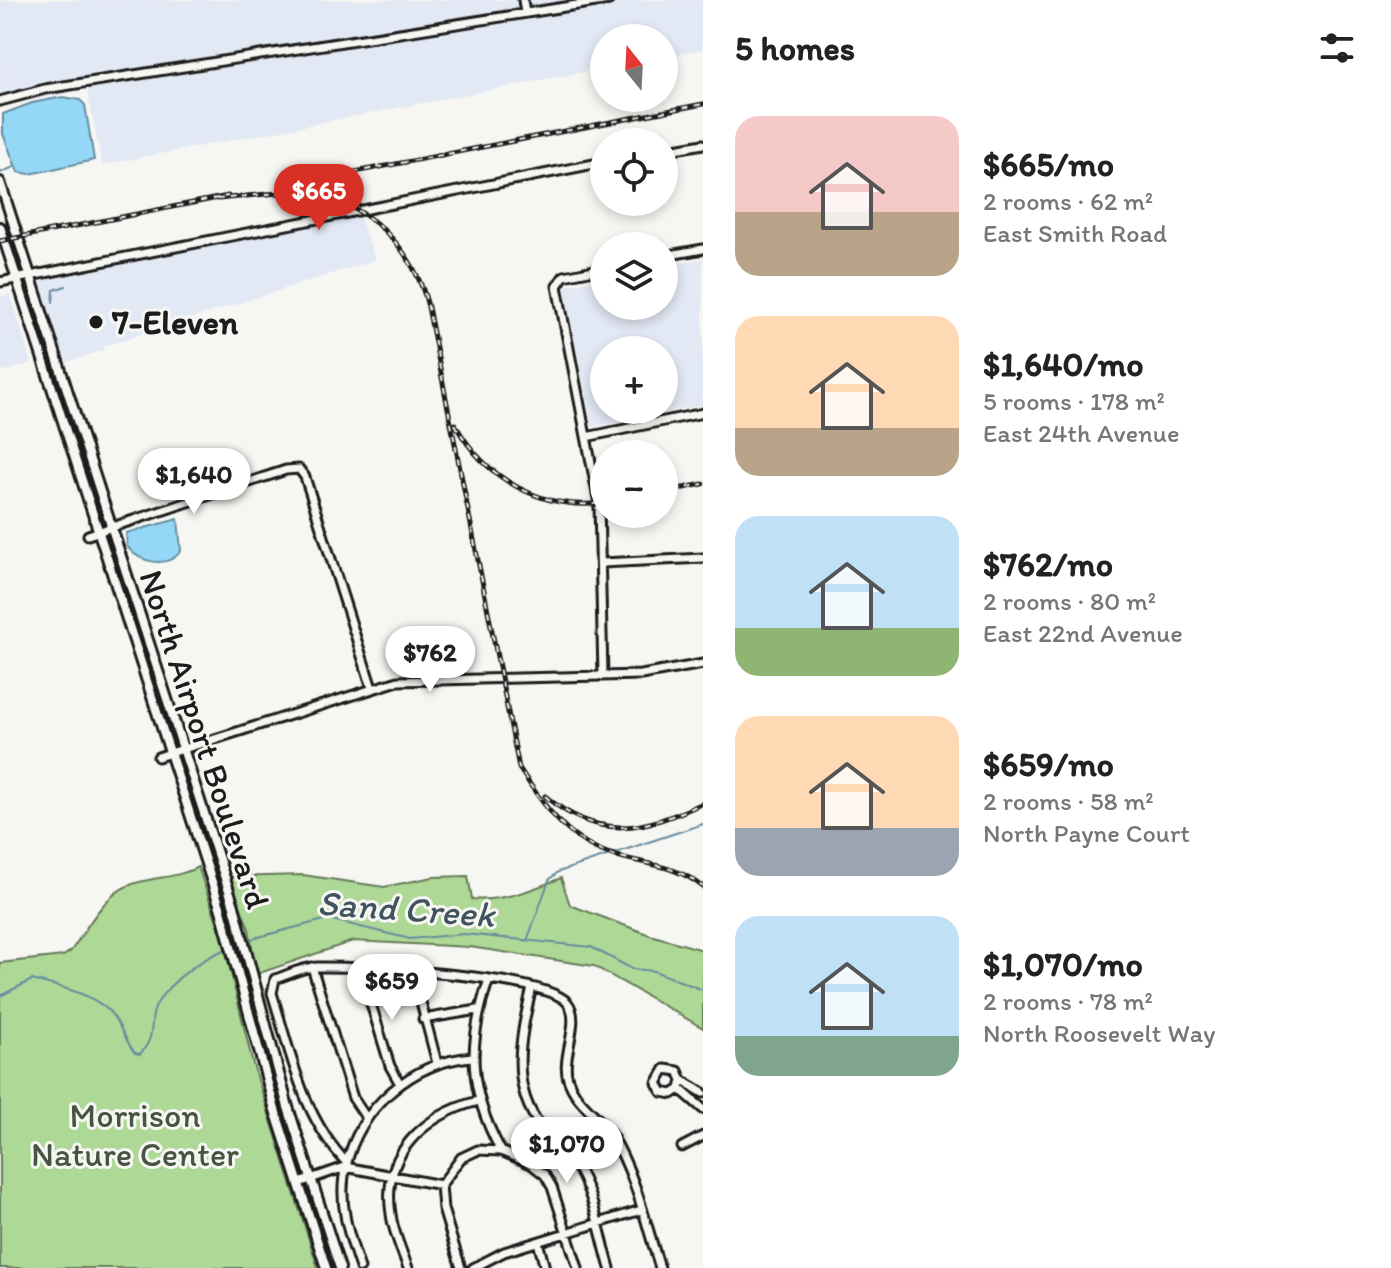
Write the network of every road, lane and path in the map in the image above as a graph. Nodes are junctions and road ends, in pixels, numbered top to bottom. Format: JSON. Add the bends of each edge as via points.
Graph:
{"nodes":[{"id":1,"x":523,"y":0,"type":"edge"},
{"id":2,"x":609,"y":0,"type":"edge"},
{"id":3,"x":525,"y":13,"type":"junction"},
{"id":4,"x":0,"y":101,"type":"edge"},
{"id":5,"x":703,"y":144,"type":"edge"},
{"id":6,"x":678,"y":148,"type":"edge"},
{"id":7,"x":590,"y":165,"type":"edge"},
{"id":8,"x":0,"y":182,"type":"edge"},
{"id":9,"x":0,"y":227,"type":"edge"},
{"id":10,"x":703,"y":249,"type":"edge"},
{"id":11,"x":678,"y":253,"type":"edge"},
{"id":12,"x":590,"y":272,"type":"edge"},
{"id":13,"x":29,"y":276,"type":"junction"},
{"id":14,"x":16,"y":279,"type":"junction"},
{"id":15,"x":0,"y":282,"type":"edge"},
{"id":16,"x":703,"y":413,"type":"edge"},
{"id":17,"x":586,"y":437,"type":"junction"},
{"id":18,"x":109,"y":528,"type":"junction"},
{"id":19,"x":93,"y":533,"type":"junction"},
{"id":20,"x":703,"y":558,"type":"edge"},
{"id":21,"x":602,"y":563,"type":"junction"},
{"id":22,"x":703,"y":664,"type":"edge"},
{"id":23,"x":603,"y":676,"type":"junction"},
{"id":24,"x":372,"y":688,"type":"junction"},
{"id":25,"x":182,"y":750,"type":"junction"},
{"id":26,"x":169,"y":754,"type":"junction"},
{"id":27,"x":158,"y":757,"type":"dead end"},
{"id":28,"x":312,"y":967,"type":"junction"},
{"id":29,"x":360,"y":968,"type":"junction"},
{"id":30,"x":413,"y":972,"type":"junction"},
{"id":31,"x":489,"y":979,"type":"junction"},
{"id":32,"x":532,"y":987,"type":"junction"},
{"id":33,"x":478,"y":1010,"type":"junction"},
{"id":34,"x":423,"y":1019,"type":"junction"},
{"id":35,"x":472,"y":1057,"type":"junction"},
{"id":36,"x":437,"y":1063,"type":"junction"},
{"id":37,"x":682,"y":1080,"type":"junction"},
{"id":38,"x":400,"y":1084,"type":"junction"},
{"id":39,"x":680,"y":1089,"type":"junction"},
{"id":40,"x":703,"y":1093,"type":"edge"},
{"id":41,"x":478,"y":1101,"type":"junction"},
{"id":42,"x":703,"y":1109,"type":"edge"},
{"id":43,"x":367,"y":1119,"type":"junction"},
{"id":44,"x":703,"y":1136,"type":"edge"},
{"id":45,"x":682,"y":1147,"type":"dead end"},
{"id":46,"x":501,"y":1151,"type":"junction"},
{"id":47,"x":346,"y":1165,"type":"junction"},
{"id":48,"x":393,"y":1176,"type":"junction"},
{"id":49,"x":310,"y":1179,"type":"junction"},
{"id":50,"x":299,"y":1183,"type":"junction"},
{"id":51,"x":441,"y":1185,"type":"junction"},
{"id":52,"x":641,"y":1210,"type":"junction"},
{"id":53,"x":596,"y":1223,"type":"junction"},
{"id":54,"x":566,"y":1233,"type":"junction"},
{"id":55,"x":538,"y":1242,"type":"junction"},
{"id":56,"x":326,"y":1268,"type":"edge"},
{"id":57,"x":340,"y":1268,"type":"edge"},
{"id":58,"x":360,"y":1268,"type":"edge"},
{"id":59,"x":408,"y":1268,"type":"edge"},
{"id":60,"x":461,"y":1268,"type":"edge"},
{"id":61,"x":473,"y":1268,"type":"edge"},
{"id":62,"x":545,"y":1268,"type":"edge"},
{"id":63,"x":578,"y":1268,"type":"edge"},
{"id":64,"x":610,"y":1268,"type":"edge"},
{"id":65,"x":660,"y":1268,"type":"edge"}],
"edges":[{"from":1,"to":3,"type":"street"},
{"from":2,"to":3,"type":"street"},
{"from":3,"to":4,"type":"street","via":[[45,89]]},
{"from":5,"to":6,"type":"street"},
{"from":7,"to":13,"type":"street"},
{"from":8,"to":13,"type":"main road","name":"North Airport Boulevard"},
{"from":9,"to":14,"type":"main road","name":"North Airport Boulevard"},
{"from":10,"to":11,"type":"street"},
{"from":12,"to":17,"type":"street","via":[[558,281]]},
{"from":13,"to":14,"type":"street"},
{"from":13,"to":18,"type":"main road","name":"North Airport Boulevard"},
{"from":14,"to":15,"type":"street"},
{"from":14,"to":19,"type":"main road","name":"North Airport Boulevard"},
{"from":16,"to":17,"type":"street"},
{"from":17,"to":21,"type":"street","via":[[599,504]]},
{"from":18,"to":19,"type":"street"},
{"from":18,"to":24,"type":"street","via":[[299,469]]},
{"from":18,"to":25,"type":"main road","name":"North Airport Boulevard"},
{"from":19,"to":26,"type":"main road","name":"North Airport Boulevard"},
{"from":20,"to":21,"type":"street"},
{"from":21,"to":23,"type":"street"},
{"from":22,"to":23,"type":"street","via":[[654,675]]},
{"from":23,"to":24,"type":"street","via":[[416,679]]},
{"from":24,"to":25,"type":"street"},
{"from":25,"to":26,"type":"street"},
{"from":25,"to":49,"type":"main road","name":"North Airport Boulevard","via":[[234,906]]},
{"from":26,"to":27,"type":"street"},
{"from":26,"to":50,"type":"main road","name":"North Airport Boulevard","via":[[221,910]]},
{"from":28,"to":29,"type":"street"},
{"from":28,"to":43,"type":"street","via":[[353,1098]]},
{"from":28,"to":47,"type":"street","via":[[275,979],[272,993],[311,1117]]},
{"from":29,"to":30,"type":"street"},
{"from":29,"to":38,"type":"street"},
{"from":30,"to":31,"type":"street"},
{"from":30,"to":34,"type":"street"},
{"from":31,"to":32,"type":"street"},
{"from":31,"to":33,"type":"street"},
{"from":32,"to":52,"type":"street","via":[[556,994],[570,1006],[567,1077],[580,1102],[611,1134]]},
{"from":32,"to":53,"type":"street","via":[[520,1039],[523,1090],[540,1126],[575,1164]]},
{"from":33,"to":34,"type":"street"},
{"from":33,"to":35,"type":"street"},
{"from":34,"to":36,"type":"street"},
{"from":35,"to":36,"type":"street"},
{"from":35,"to":41,"type":"street"},
{"from":36,"to":38,"type":"street"},
{"from":37,"to":39,"type":"street"},
{"from":37,"to":39,"type":"street","via":[[673,1069],[665,1069],[658,1078],[659,1088],[667,1094]]},
{"from":37,"to":40,"type":"street"},
{"from":38,"to":43,"type":"street"},
{"from":39,"to":42,"type":"street"},
{"from":41,"to":46,"type":"street"},
{"from":41,"to":48,"type":"street","via":[[454,1107],[420,1128],[400,1152]]},
{"from":43,"to":47,"type":"street"},
{"from":44,"to":45,"type":"street"},
{"from":46,"to":51,"type":"street","via":[[478,1150],[461,1158]]},
{"from":46,"to":54,"type":"street","via":[[545,1175]]},
{"from":47,"to":48,"type":"street"},
{"from":47,"to":49,"type":"street"},
{"from":47,"to":58,"type":"street","via":[[346,1225]]},
{"from":48,"to":51,"type":"street"},
{"from":48,"to":59,"type":"street","via":[[391,1215]]},
{"from":49,"to":50,"type":"street"},
{"from":49,"to":57,"type":"main road","name":"North Airport Boulevard"},
{"from":50,"to":56,"type":"main road","name":"North Airport Boulevard"},
{"from":51,"to":60,"type":"street"},
{"from":52,"to":53,"type":"street"},
{"from":52,"to":65,"type":"street"},
{"from":53,"to":54,"type":"street"},
{"from":53,"to":64,"type":"street"},
{"from":54,"to":55,"type":"street"},
{"from":54,"to":63,"type":"street"},
{"from":55,"to":61,"type":"street"},
{"from":55,"to":62,"type":"street"}]}
